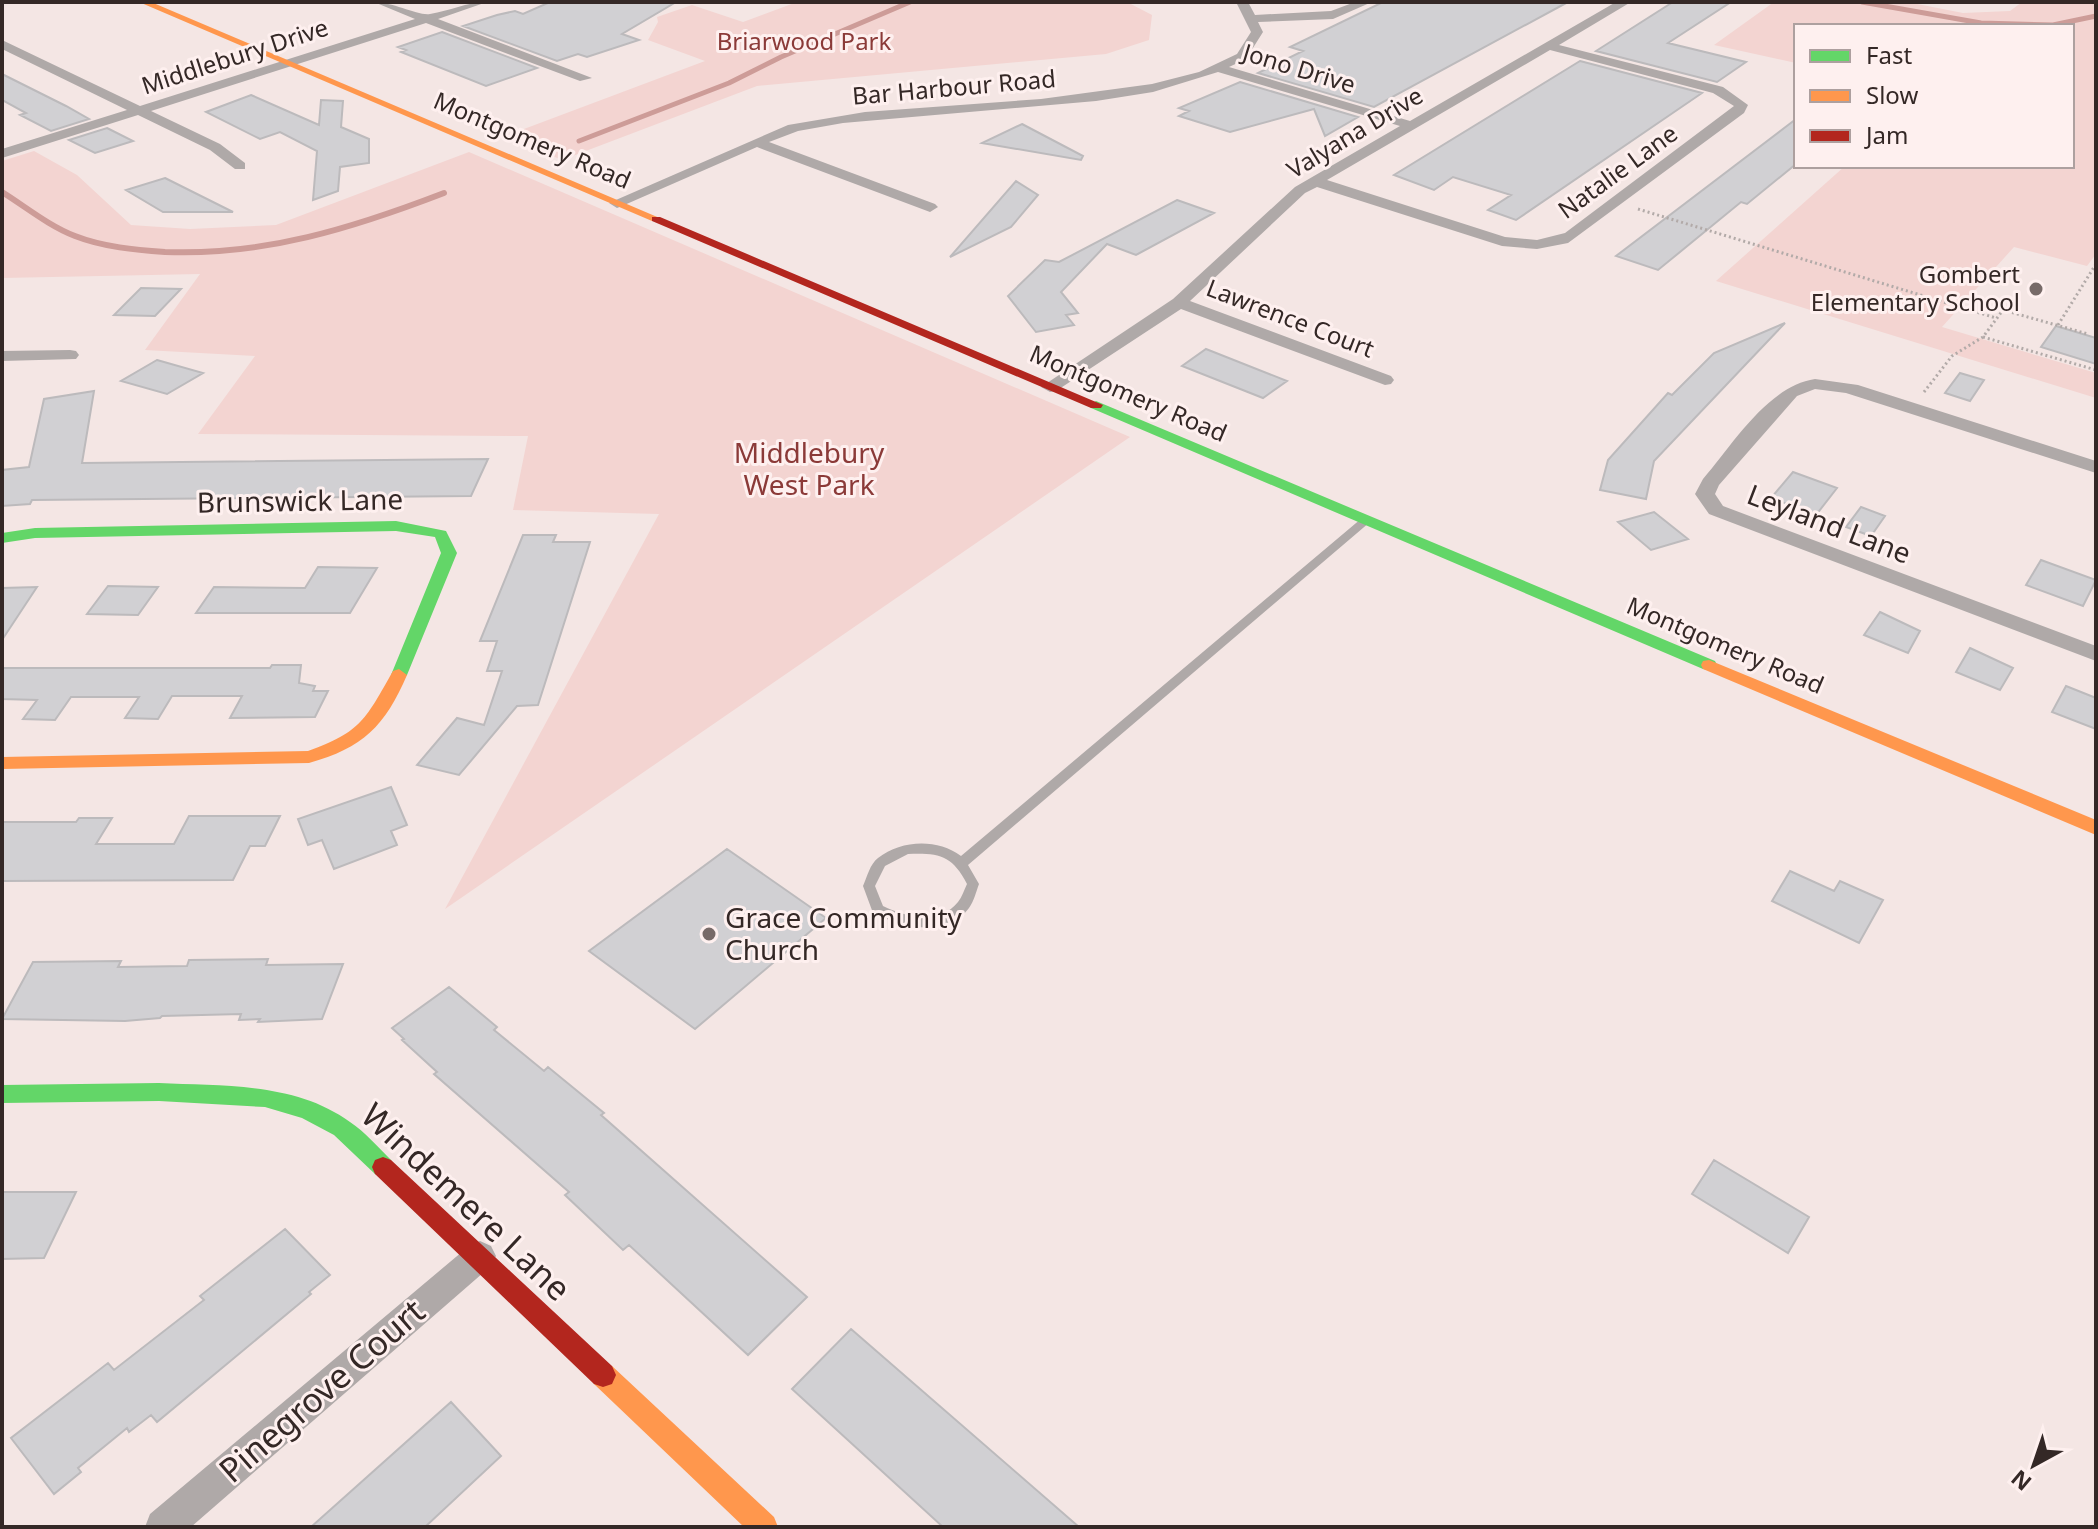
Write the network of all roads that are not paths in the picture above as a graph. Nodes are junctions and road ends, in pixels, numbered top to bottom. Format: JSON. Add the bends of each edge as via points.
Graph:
{"nodes":[{"id":1,"x":143,"y":2,"type":"edge"},
{"id":2,"x":380,"y":2,"type":"edge"},
{"id":3,"x":481,"y":2,"type":"edge"},
{"id":4,"x":1242,"y":2,"type":"edge"},
{"id":5,"x":1366,"y":2,"type":"edge"},
{"id":6,"x":1625,"y":2,"type":"edge"},
{"id":7,"x":1255,"y":19,"type":"junction"},
{"id":8,"x":427,"y":20,"type":"junction"},
{"id":9,"x":2,"y":44,"type":"edge"},
{"id":10,"x":1548,"y":46,"type":"junction"},
{"id":11,"x":288,"y":64,"type":"junction"},
{"id":12,"x":1221,"y":69,"type":"junction"},
{"id":13,"x":585,"y":78,"type":"dead end"},
{"id":14,"x":140,"y":111,"type":"junction"},
{"id":15,"x":1410,"y":125,"type":"junction"},
{"id":16,"x":757,"y":142,"type":"junction"},
{"id":17,"x":2,"y":154,"type":"edge"},
{"id":18,"x":240,"y":166,"type":"dead end"},
{"id":19,"x":1314,"y":181,"type":"junction"},
{"id":20,"x":617,"y":203,"type":"junction"},
{"id":21,"x":930,"y":207,"type":"dead end"},
{"id":22,"x":1179,"y":303,"type":"junction"},
{"id":23,"x":70,"y":355,"type":"dead end"},
{"id":24,"x":2,"y":356,"type":"edge"},
{"id":25,"x":1385,"y":380,"type":"dead end"},
{"id":26,"x":1050,"y":387,"type":"junction"},
{"id":27,"x":2096,"y":467,"type":"edge"},
{"id":28,"x":1366,"y":520,"type":"junction"},
{"id":29,"x":2,"y":538,"type":"edge"},
{"id":30,"x":2096,"y":654,"type":"edge"},
{"id":31,"x":2,"y":763,"type":"edge"},
{"id":32,"x":2096,"y":828,"type":"edge"},
{"id":33,"x":963,"y":862,"type":"junction"},
{"id":34,"x":2,"y":1094,"type":"edge"},
{"id":35,"x":480,"y":1256,"type":"junction"},
{"id":36,"x":163,"y":1527,"type":"edge"},
{"id":37,"x":764,"y":1527,"type":"edge"}],
"edges":[{"from":1,"to":11,"type":"street","name":"Montgomery Road"},
{"from":2,"to":8,"type":"street"},
{"from":3,"to":8,"type":"street","name":"Middlebury Drive"},
{"from":4,"to":7,"type":"street"},
{"from":5,"to":7,"type":"street","via":[[1315,18]]},
{"from":6,"to":10,"type":"street","name":"Valyana Drive"},
{"from":7,"to":12,"type":"street","name":"Bar Harbour Road","via":[[1249,47]]},
{"from":8,"to":11,"type":"street","name":"Middlebury Drive"},
{"from":8,"to":13,"type":"street"},
{"from":9,"to":14,"type":"street"},
{"from":10,"to":15,"type":"street","name":"Valyana Drive"},
{"from":10,"to":19,"type":"street","name":"Natalie Lane","via":[[1718,90],[1741,105],[1570,236],[1555,242],[1502,241]]},
{"from":11,"to":14,"type":"street","name":"Middlebury Drive"},
{"from":11,"to":20,"type":"street","name":"Montgomery Road"},
{"from":12,"to":15,"type":"street","name":"Jono Drive"},
{"from":12,"to":16,"type":"street","name":"Bar Harbour Road","via":[[1130,93],[814,123]]},
{"from":14,"to":17,"type":"street","name":"Middlebury Drive"},
{"from":14,"to":18,"type":"street","via":[[215,147]]},
{"from":15,"to":19,"type":"street","name":"Valyana Drive"},
{"from":16,"to":20,"type":"street","name":"Bar Harbour Road"},
{"from":16,"to":21,"type":"street"},
{"from":19,"to":22,"type":"street","name":"Valyana Drive"},
{"from":20,"to":26,"type":"street","name":"Montgomery Road"},
{"from":22,"to":25,"type":"street","name":"Lawrence Court"},
{"from":22,"to":26,"type":"street","name":"Valyana Drive"},
{"from":23,"to":24,"type":"street"},
{"from":26,"to":28,"type":"street","name":"Montgomery Road"},
{"from":27,"to":30,"type":"street","name":"Leyland Lane","via":[[1816,382],[1782,399],[1705,494],[1716,510],[1742,522]]},
{"from":28,"to":32,"type":"street","name":"Montgomery Road"},
{"from":28,"to":33,"type":"lane"},
{"from":29,"to":31,"type":"street","name":"Brunswick Lane","via":[[396,526],[441,534],[449,553],[385,708],[352,744],[309,757]]},
{"from":33,"to":33,"type":"lane","via":[[973,884],[963,907],[936,922],[903,923],[878,909],[869,886],[880,863],[906,849],[938,849]]},
{"from":34,"to":35,"type":"street","name":"Windemere Lane","via":[[220,1094],[265,1098],[308,1110],[362,1144]]},
{"from":35,"to":36,"type":"street","name":"Pinegrove Court"},
{"from":35,"to":37,"type":"street","name":"Windemere Lane"}]}
